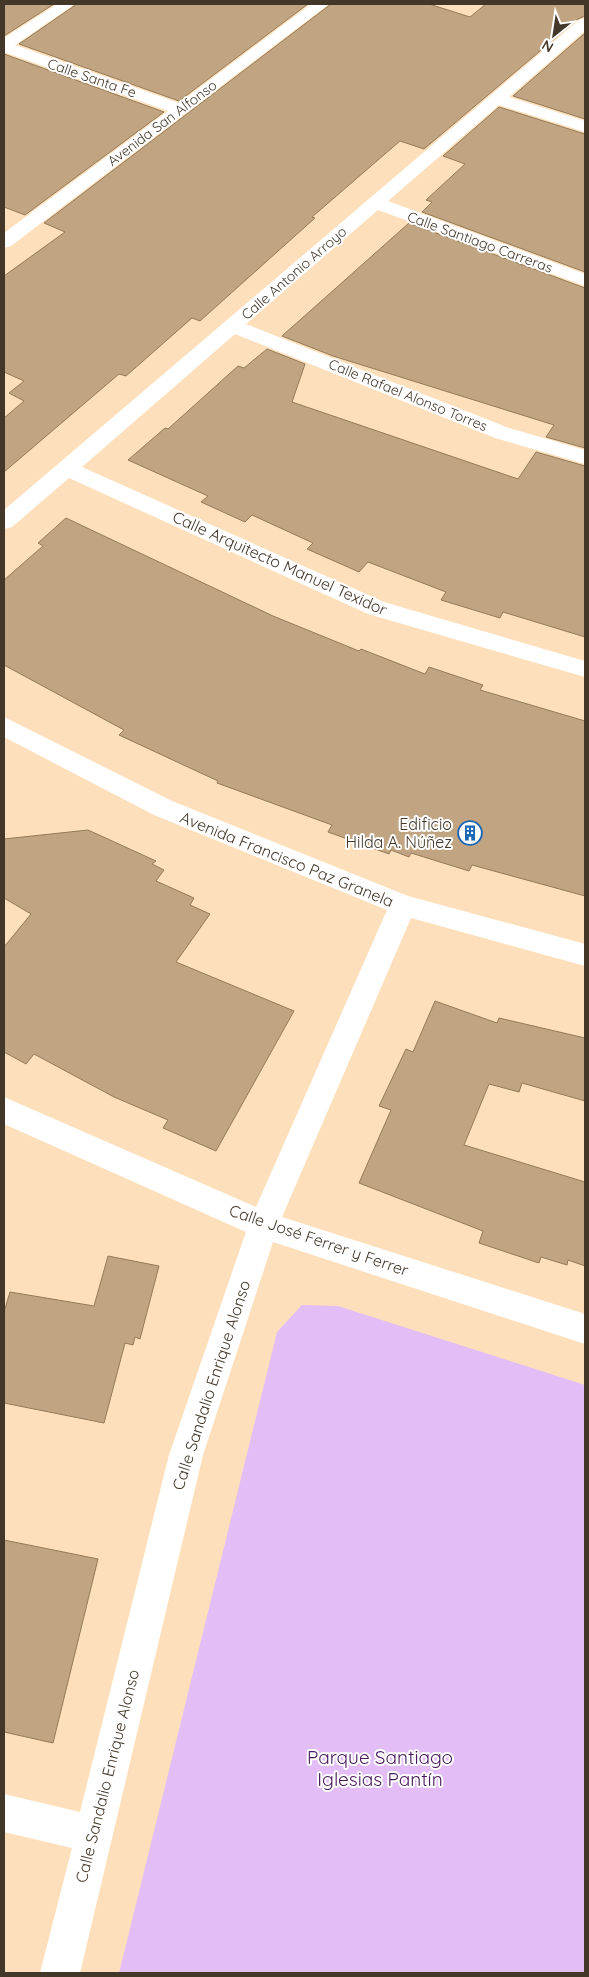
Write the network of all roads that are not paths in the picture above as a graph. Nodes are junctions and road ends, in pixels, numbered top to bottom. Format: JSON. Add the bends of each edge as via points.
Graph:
{"nodes":[{"id":1,"x":67,"y":4,"type":"edge"},
{"id":2,"x":321,"y":4,"type":"edge"},
{"id":3,"x":585,"y":23,"type":"edge"},
{"id":4,"x":4,"y":46,"type":"edge"},
{"id":5,"x":497,"y":99,"type":"junction"},
{"id":6,"x":180,"y":110,"type":"junction"},
{"id":7,"x":585,"y":127,"type":"edge"},
{"id":8,"x":376,"y":203,"type":"junction"},
{"id":9,"x":4,"y":242,"type":"edge"},
{"id":10,"x":585,"y":280,"type":"edge"},
{"id":11,"x":233,"y":326,"type":"junction"},
{"id":12,"x":585,"y":456,"type":"edge"},
{"id":13,"x":66,"y":468,"type":"junction"},
{"id":14,"x":4,"y":522,"type":"edge"},
{"id":15,"x":585,"y":669,"type":"edge"},
{"id":16,"x":4,"y":726,"type":"edge"},
{"id":17,"x":403,"y":905,"type":"junction"},
{"id":18,"x":585,"y":956,"type":"edge"},
{"id":19,"x":4,"y":1110,"type":"edge"},
{"id":20,"x":263,"y":1225,"type":"junction"},
{"id":21,"x":585,"y":1329,"type":"edge"},
{"id":22,"x":4,"y":1813,"type":"edge"},
{"id":23,"x":92,"y":1834,"type":"junction"},
{"id":24,"x":60,"y":1973,"type":"edge"}],
"edges":[{"from":1,"to":4,"type":"street"},
{"from":2,"to":6,"type":"street","name":"Avenida San Alfonso"},
{"from":3,"to":5,"type":"street","name":"Calle Antonio Arroyo"},
{"from":4,"to":6,"type":"street","name":"Calle Santa Fe"},
{"from":5,"to":7,"type":"street"},
{"from":5,"to":8,"type":"street","name":"Calle Antonio Arroyo"},
{"from":6,"to":9,"type":"street","name":"Avenida San Alfonso"},
{"from":8,"to":10,"type":"street","name":"Calle Santiago Carreras"},
{"from":8,"to":11,"type":"street","name":"Calle Antonio Arroyo"},
{"from":11,"to":12,"type":"street","name":"Calle Rafael Alonso Torres","via":[[502,433]]},
{"from":11,"to":13,"type":"street","name":"Calle Antonio Arroyo"},
{"from":13,"to":14,"type":"street","name":"Calle Antonio Arroyo"},
{"from":13,"to":15,"type":"street","name":"Calle Arquitecto Manuel Texidor","via":[[376,608]]},
{"from":16,"to":17,"type":"street","name":"Avenida Francisco Paz Granela","via":[[163,808]]},
{"from":17,"to":18,"type":"street","name":"Avenida Francisco Paz Granela"},
{"from":17,"to":20,"type":"street","name":"Calle Sandalio Enrique Alonso"},
{"from":19,"to":20,"type":"street","name":"Calle José Ferrer y Ferrer"},
{"from":20,"to":21,"type":"street","name":"Calle José Ferrer y Ferrer"},
{"from":20,"to":23,"type":"street","name":"Calle Sandalio Enrique Alonso","via":[[186,1455]]},
{"from":22,"to":23,"type":"street"},
{"from":23,"to":24,"type":"street","name":"Calle Sandalio Enrique Alonso"}]}
